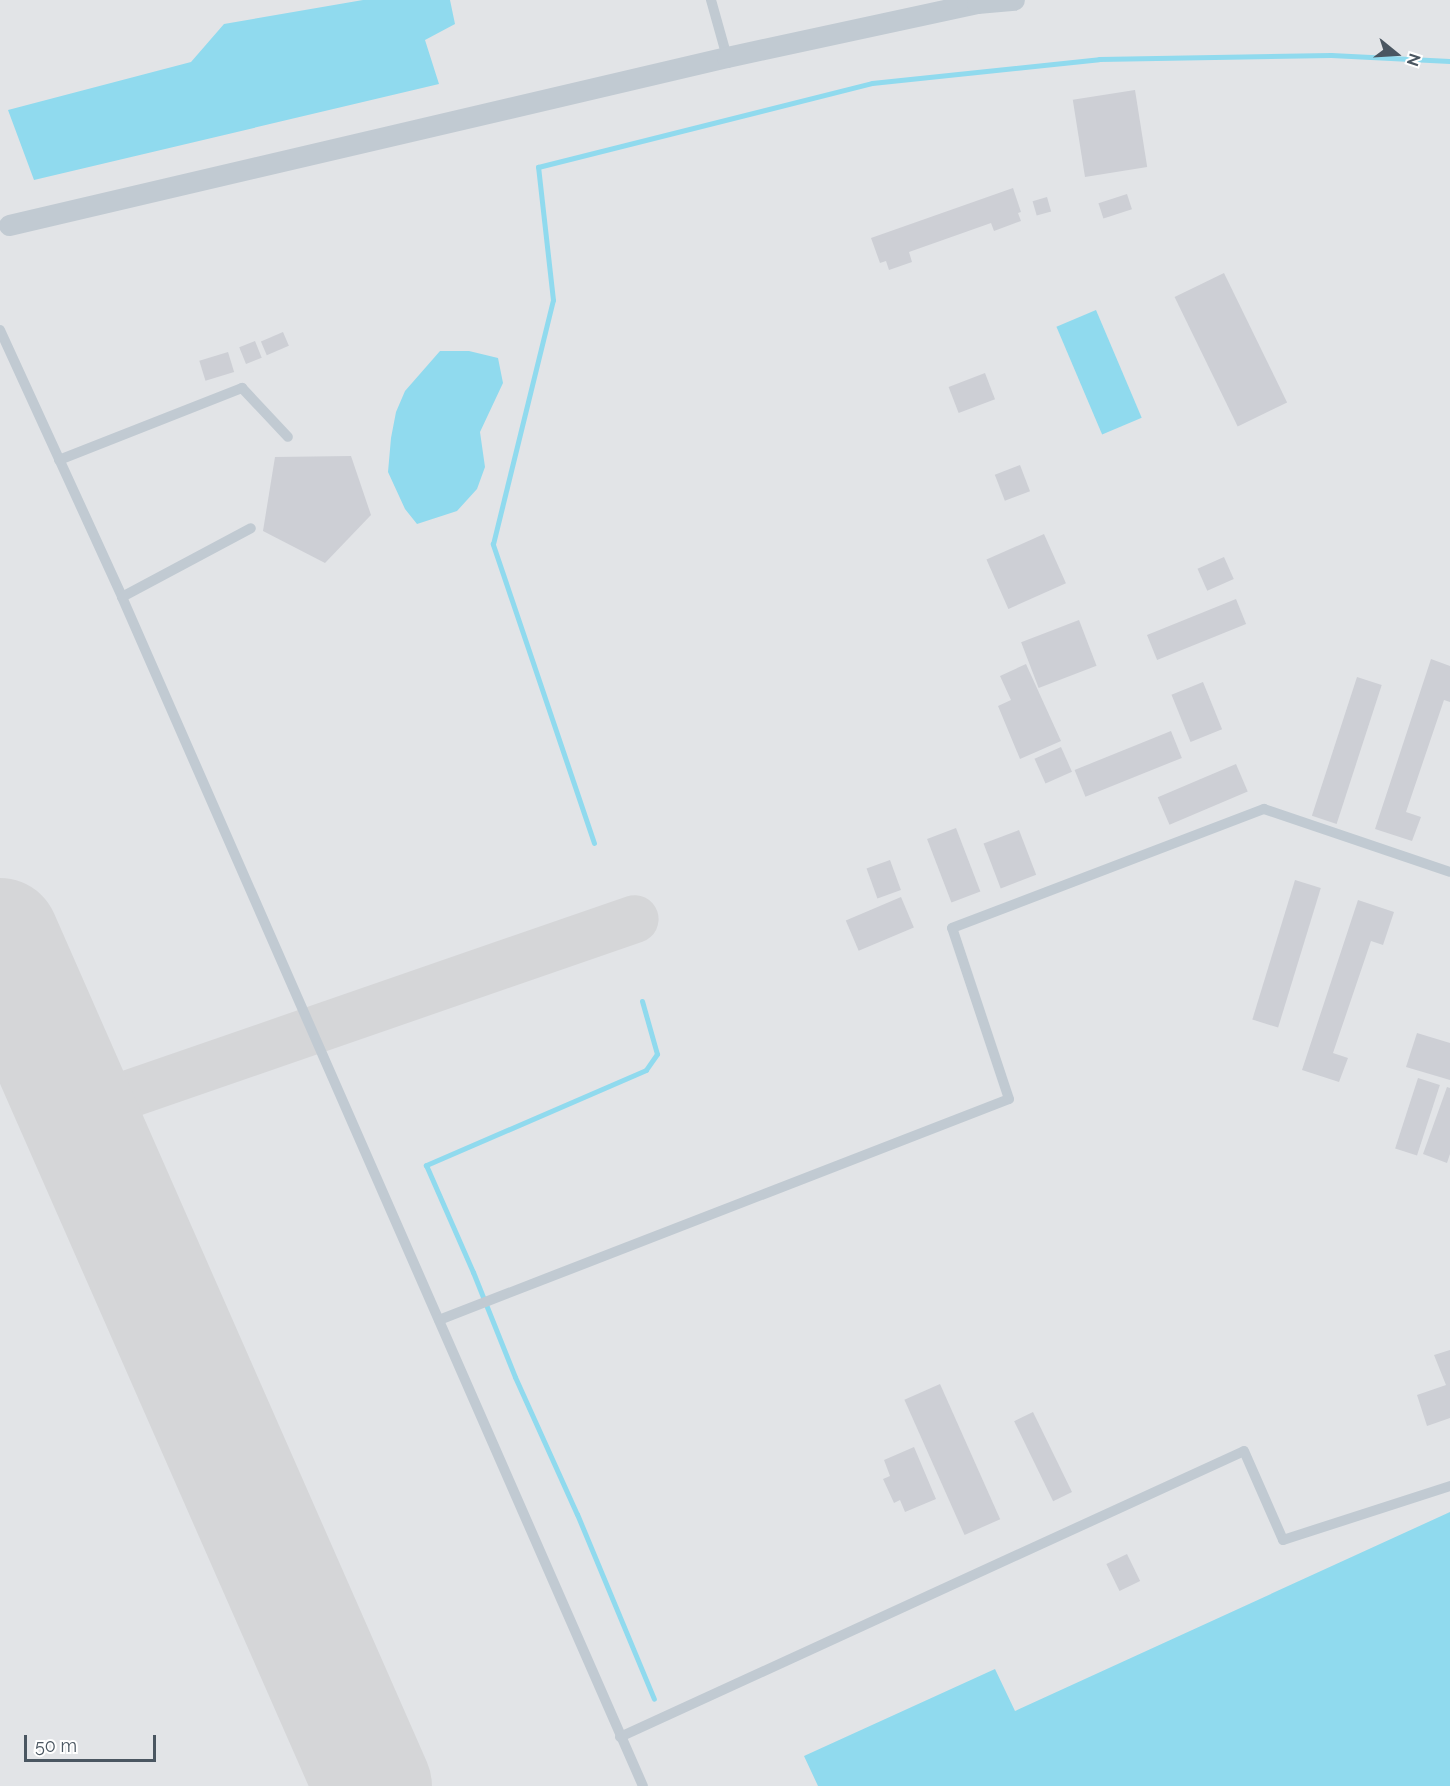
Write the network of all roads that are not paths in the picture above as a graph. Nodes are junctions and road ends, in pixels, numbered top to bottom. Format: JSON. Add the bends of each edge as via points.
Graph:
{"nodes":[{"id":1,"x":711,"y":0,"type":"edge"},
{"id":2,"x":1014,"y":0,"type":"edge"},
{"id":3,"x":727,"y":57,"type":"junction"},
{"id":4,"x":9,"y":225,"type":"dead end"},
{"id":5,"x":0,"y":330,"type":"edge"},
{"id":6,"x":288,"y":436,"type":"dead end"},
{"id":7,"x":60,"y":460,"type":"junction"},
{"id":8,"x":251,"y":528,"type":"dead end"},
{"id":9,"x":122,"y":597,"type":"junction"},
{"id":10,"x":1450,"y":872,"type":"edge"},
{"id":11,"x":438,"y":1320,"type":"junction"},
{"id":12,"x":1450,"y":1486,"type":"edge"},
{"id":13,"x":620,"y":1737,"type":"junction"},
{"id":14,"x":642,"y":1786,"type":"edge"}],
"edges":[{"from":1,"to":3,"type":"lane"},
{"from":2,"to":3,"type":"street","via":[[977,3]]},
{"from":3,"to":4,"type":"street"},
{"from":5,"to":7,"type":"lane"},
{"from":6,"to":7,"type":"lane","via":[[242,388]]},
{"from":7,"to":9,"type":"lane"},
{"from":8,"to":9,"type":"lane"},
{"from":9,"to":11,"type":"lane"},
{"from":10,"to":11,"type":"lane","via":[[1264,809],[952,928],[1009,1100]]},
{"from":11,"to":13,"type":"lane"},
{"from":12,"to":13,"type":"lane","via":[[1282,1540],[1244,1451]]},
{"from":13,"to":14,"type":"lane"}]}
